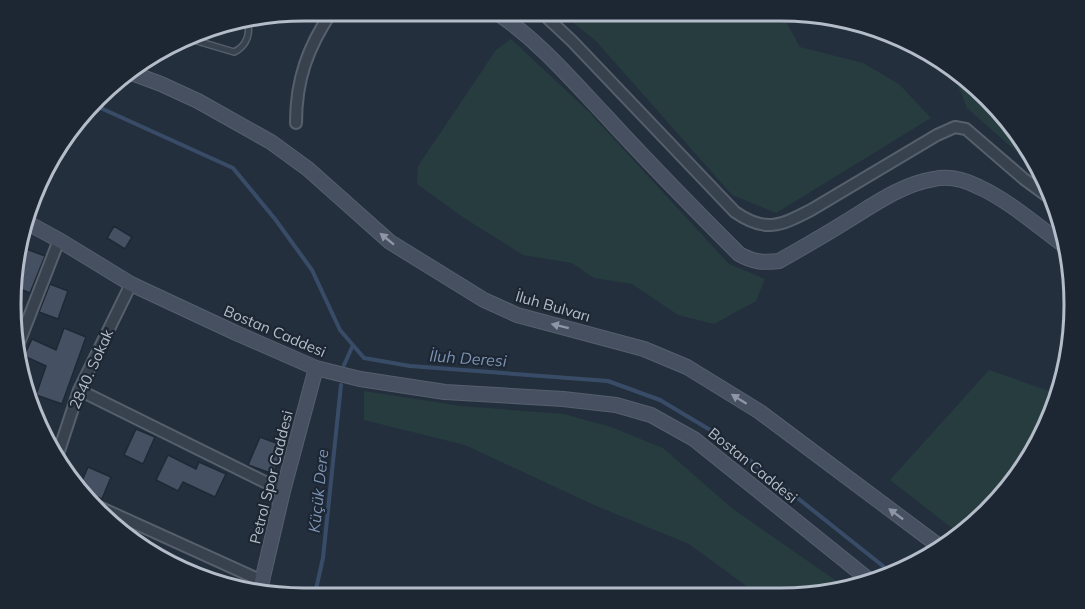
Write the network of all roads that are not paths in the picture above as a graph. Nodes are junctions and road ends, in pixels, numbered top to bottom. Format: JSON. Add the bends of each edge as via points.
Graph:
{"nodes":[{"id":1,"x":324,"y":21,"type":"edge"},
{"id":2,"x":509,"y":21,"type":"edge"},
{"id":3,"x":551,"y":21,"type":"edge"},
{"id":4,"x":248,"y":26,"type":"edge"},
{"id":5,"x":199,"y":42,"type":"edge"},
{"id":6,"x":138,"y":76,"type":"edge"},
{"id":7,"x":296,"y":123,"type":"dead end"},
{"id":8,"x":1040,"y":190,"type":"edge"},
{"id":9,"x":32,"y":226,"type":"edge"},
{"id":10,"x":59,"y":240,"type":"junction"},
{"id":11,"x":1057,"y":240,"type":"edge"},
{"id":12,"x":131,"y":284,"type":"junction"},
{"id":13,"x":23,"y":334,"type":"edge"},
{"id":14,"x":316,"y":368,"type":"junction"},
{"id":15,"x":79,"y":390,"type":"junction"},
{"id":16,"x":60,"y":447,"type":"edge"},
{"id":17,"x":283,"y":491,"type":"junction"},
{"id":18,"x":115,"y":515,"type":"edge"},
{"id":19,"x":934,"y":542,"type":"edge"},
{"id":20,"x":864,"y":575,"type":"edge"},
{"id":21,"x":255,"y":584,"type":"edge"},
{"id":22,"x":261,"y":585,"type":"edge"}],
"edges":[{"from":1,"to":7,"type":"street","via":[[308,54],[296,101]]},
{"from":2,"to":11,"type":"street","via":[[568,75],[684,199],[747,259],[779,261],[876,203],[925,181],[946,178],[986,190]]},
{"from":3,"to":8,"type":"street","via":[[735,213],[754,224],[775,225],[791,220],[955,127],[966,129]]},
{"from":4,"to":5,"type":"lane","via":[[245,43],[238,51]]},
{"from":19,"to":6,"type":"street","name":"İluh Bulvarı","one_way":true,"via":[[760,412],[687,367],[644,349],[517,315],[484,300],[390,242],[308,169],[271,142],[198,101]]},
{"from":9,"to":10,"type":"street","name":"Bostan Caddesi"},
{"from":10,"to":12,"type":"street","name":"Bostan Caddesi"},
{"from":10,"to":13,"type":"street"},
{"from":12,"to":14,"type":"street","name":"Bostan Caddesi"},
{"from":12,"to":15,"type":"street","name":"2840. Sokak"},
{"from":14,"to":17,"type":"street","name":"Petrol Spor Caddesi"},
{"from":14,"to":20,"type":"street","name":"Bostan Caddesi","via":[[445,392],[616,405],[651,415],[694,439]]},
{"from":15,"to":16,"type":"street","name":"2840. Sokak"},
{"from":15,"to":17,"type":"street"},
{"from":17,"to":22,"type":"street","name":"Petrol Spor Caddesi"},
{"from":18,"to":21,"type":"street"}]}
